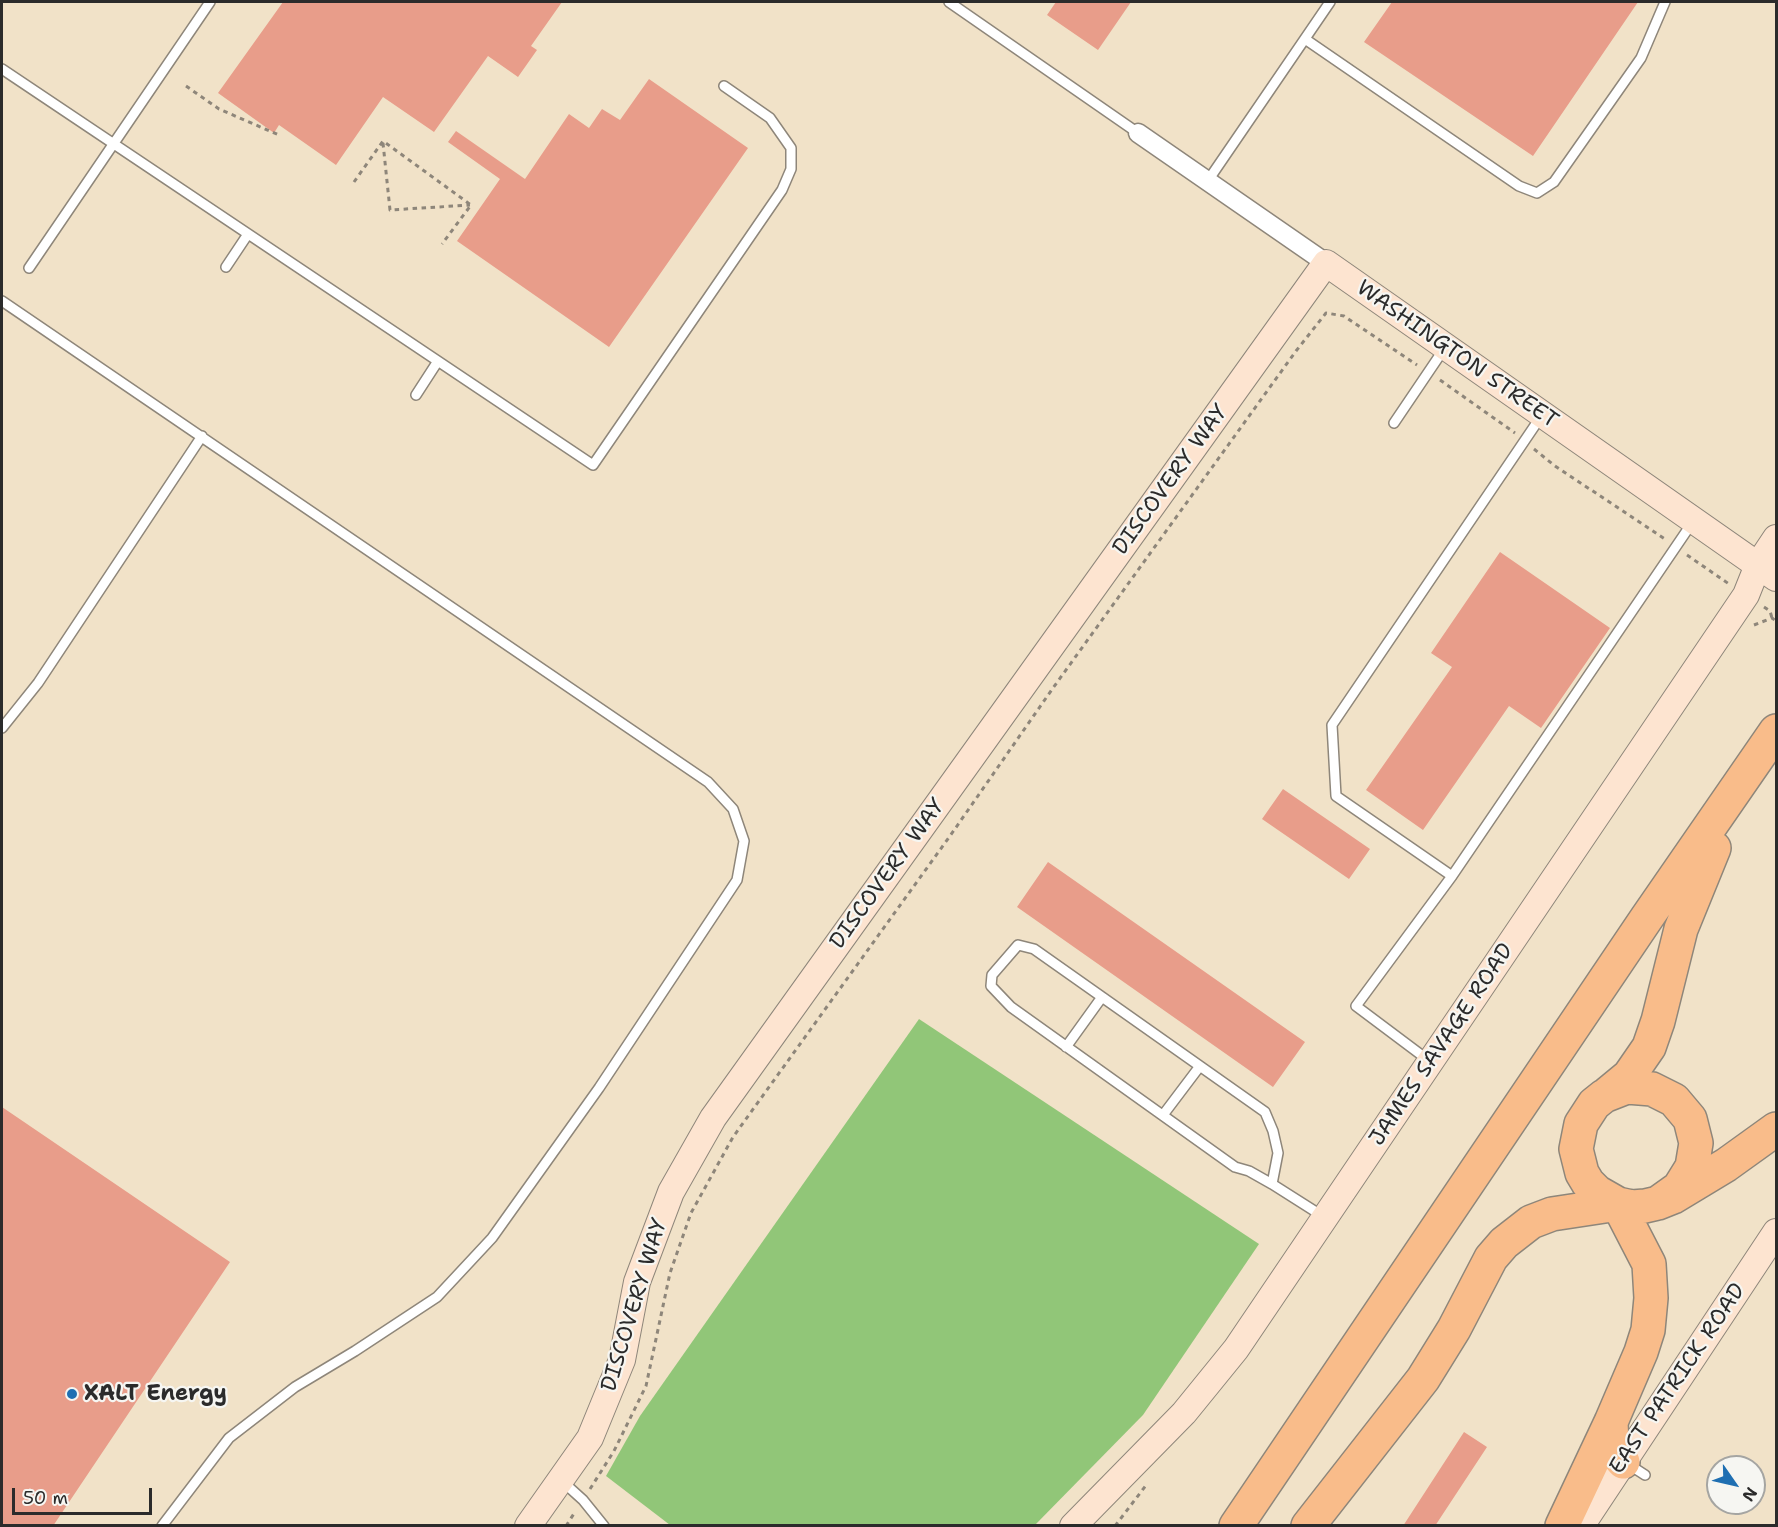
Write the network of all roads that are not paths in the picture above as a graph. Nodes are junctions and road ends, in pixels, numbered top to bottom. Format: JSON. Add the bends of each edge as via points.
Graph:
{"nodes":[{"id":1,"x":210,"y":2,"type":"edge"},
{"id":2,"x":949,"y":2,"type":"edge"},
{"id":3,"x":1330,"y":2,"type":"edge"},
{"id":4,"x":1665,"y":2,"type":"edge"},
{"id":5,"x":1305,"y":39,"type":"junction"},
{"id":6,"x":2,"y":69,"type":"edge"},
{"id":7,"x":724,"y":86,"type":"dead end"},
{"id":8,"x":1137,"y":133,"type":"joint"},
{"id":9,"x":114,"y":144,"type":"junction"},
{"id":10,"x":1207,"y":182,"type":"junction"},
{"id":11,"x":248,"y":234,"type":"junction"},
{"id":12,"x":1326,"y":263,"type":"junction"},
{"id":13,"x":226,"y":267,"type":"dead end"},
{"id":14,"x":29,"y":268,"type":"dead end"},
{"id":15,"x":2,"y":301,"type":"edge"},
{"id":16,"x":1446,"y":347,"type":"junction"},
{"id":17,"x":438,"y":362,"type":"junction"},
{"id":18,"x":416,"y":395,"type":"dead end"},
{"id":19,"x":1542,"y":415,"type":"junction"},
{"id":20,"x":1394,"y":423,"type":"dead end"},
{"id":21,"x":202,"y":436,"type":"junction"},
{"id":22,"x":1694,"y":520,"type":"junction"},
{"id":23,"x":1776,"y":538,"type":"edge"},
{"id":24,"x":1767,"y":571,"type":"edge"},
{"id":25,"x":2,"y":728,"type":"edge"},
{"id":26,"x":1776,"y":731,"type":"edge"},
{"id":27,"x":1729,"y":800,"type":"junction"},
{"id":28,"x":1452,"y":876,"type":"junction"},
{"id":29,"x":1102,"y":997,"type":"junction"},
{"id":30,"x":1066,"y":1047,"type":"junction"},
{"id":31,"x":1430,"y":1062,"type":"junction"},
{"id":32,"x":1200,"y":1066,"type":"junction"},
{"id":33,"x":1604,"y":1096,"type":"junction"},
{"id":34,"x":1163,"y":1115,"type":"junction"},
{"id":35,"x":1776,"y":1129,"type":"edge"},
{"id":36,"x":1272,"y":1184,"type":"junction"},
{"id":37,"x":1658,"y":1203,"type":"junction"},
{"id":38,"x":1618,"y":1204,"type":"junction"},
{"id":39,"x":1326,"y":1218,"type":"junction"},
{"id":40,"x":1776,"y":1233,"type":"edge"},
{"id":41,"x":1611,"y":1422,"type":"junction"},
{"id":42,"x":1634,"y":1468,"type":"junction"},
{"id":43,"x":560,"y":1480,"type":"junction"},
{"id":44,"x":162,"y":1526,"type":"edge"},
{"id":45,"x":528,"y":1526,"type":"edge"},
{"id":46,"x":604,"y":1526,"type":"edge"},
{"id":47,"x":1073,"y":1526,"type":"edge"},
{"id":48,"x":1236,"y":1526,"type":"edge"},
{"id":49,"x":1308,"y":1526,"type":"edge"},
{"id":50,"x":1562,"y":1526,"type":"edge"},
{"id":51,"x":1581,"y":1526,"type":"edge"}],
"edges":[{"from":1,"to":9,"type":"lane"},
{"from":2,"to":8,"type":"lane"},
{"from":3,"to":5,"type":"lane"},
{"from":4,"to":5,"type":"lane","via":[[1641,58],[1554,182],[1537,193],[1519,186]]},
{"from":5,"to":10,"type":"lane"},
{"from":6,"to":9,"type":"lane"},
{"from":7,"to":17,"type":"lane","via":[[770,118],[791,148],[791,169],[782,190],[593,465]]},
{"from":8,"to":10,"type":"street","name":"WASHINGTON STREET"},
{"from":9,"to":11,"type":"lane"},
{"from":9,"to":14,"type":"lane"},
{"from":10,"to":12,"type":"street","name":"WASHINGTON STREET"},
{"from":11,"to":13,"type":"lane"},
{"from":11,"to":17,"type":"lane"},
{"from":12,"to":16,"type":"street","name":"WASHINGTON STREET"},
{"from":12,"to":43,"type":"street","name":"DISCOVERY WAY","via":[[712,1118],[667,1204],[637,1282],[622,1360],[590,1438]]},
{"from":15,"to":21,"type":"lane"},
{"from":16,"to":19,"type":"street","name":"WASHINGTON STREET"},
{"from":16,"to":20,"type":"lane"},
{"from":17,"to":18,"type":"lane"},
{"from":19,"to":22,"type":"street","name":"WASHINGTON STREET"},
{"from":19,"to":28,"type":"lane","via":[[1332,725],[1336,796]]},
{"from":21,"to":25,"type":"lane","via":[[38,683]]},
{"from":21,"to":44,"type":"lane","via":[[708,782],[733,809],[744,841],[736,880],[599,1088],[492,1238],[437,1297],[295,1386],[229,1438]]},
{"from":22,"to":24,"type":"street","name":"WASHINGTON STREET"},
{"from":22,"to":28,"type":"lane"},
{"from":23,"to":24,"type":"street","name":"JAMES SAVAGE ROAD"},
{"from":24,"to":31,"type":"street","name":"JAMES SAVAGE ROAD","via":[[1746,595]]},
{"from":26,"to":27,"type":"highway"},
{"from":27,"to":33,"type":"highway","via":[[1681,929],[1649,1047],[1629,1076]]},
{"from":27,"to":48,"type":"highway"},
{"from":28,"to":31,"type":"lane","via":[[1356,1006]]},
{"from":29,"to":30,"type":"lane"},
{"from":29,"to":30,"type":"lane","via":[[1034,950],[1018,945],[992,975],[991,986],[1011,1007]]},
{"from":29,"to":32,"type":"lane"},
{"from":30,"to":34,"type":"lane"},
{"from":31,"to":39,"type":"street","name":"JAMES SAVAGE ROAD"},
{"from":32,"to":34,"type":"lane"},
{"from":32,"to":36,"type":"lane","via":[[1265,1112],[1278,1153]]},
{"from":33,"to":37,"type":"highway","via":[[1627,1087],[1652,1089],[1674,1100],[1690,1119],[1696,1143],[1692,1167],[1679,1188]]},
{"from":33,"to":38,"type":"highway","via":[[1581,1124],[1576,1149],[1588,1183]]},
{"from":34,"to":36,"type":"lane","via":[[1235,1167]]},
{"from":35,"to":37,"type":"highway","via":[[1701,1181]]},
{"from":36,"to":39,"type":"lane"},
{"from":37,"to":38,"type":"highway","via":[[1632,1207]]},
{"from":38,"to":41,"type":"highway","via":[[1649,1264],[1652,1298],[1645,1341]]},
{"from":38,"to":49,"type":"highway","via":[[1552,1214],[1531,1222],[1504,1242],[1423,1379]]},
{"from":39,"to":47,"type":"street","name":"JAMES SAVAGE ROAD","via":[[1205,1389]]},
{"from":40,"to":42,"type":"street","name":"EAST PATRICK ROAD"},
{"from":41,"to":42,"type":"highway","via":[[1616,1454]]},
{"from":41,"to":50,"type":"highway"},
{"from":42,"to":51,"type":"street","name":"EAST PATRICK ROAD"},
{"from":43,"to":45,"type":"street","name":"DISCOVERY WAY"},
{"from":43,"to":46,"type":"lane"}]}
